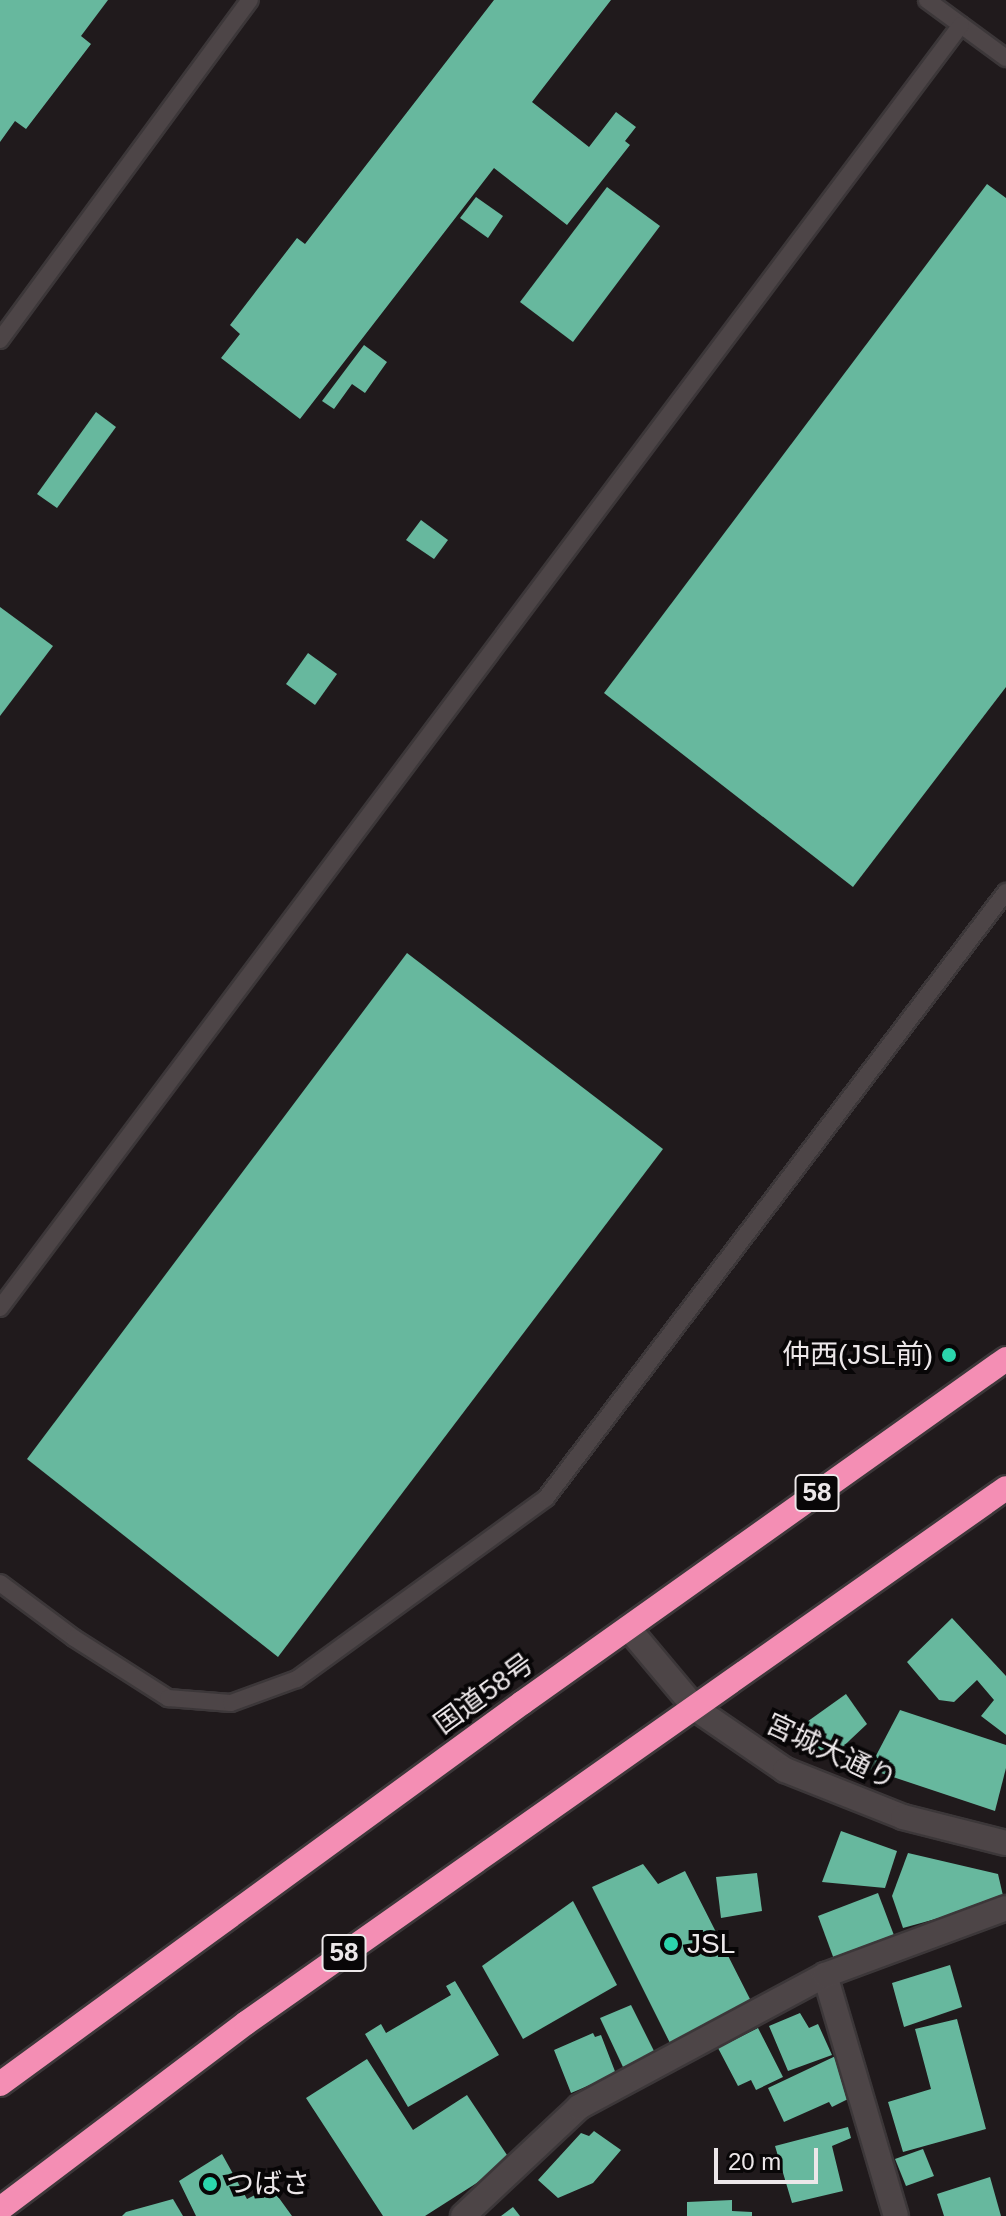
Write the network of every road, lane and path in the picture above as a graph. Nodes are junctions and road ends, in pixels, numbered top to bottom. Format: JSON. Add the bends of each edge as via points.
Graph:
{"nodes":[{"id":1,"x":250,"y":0,"type":"edge"},
{"id":2,"x":927,"y":0,"type":"edge"},
{"id":3,"x":961,"y":25,"type":"junction"},
{"id":4,"x":1006,"y":58,"type":"edge"},
{"id":5,"x":0,"y":340,"type":"edge"},
{"id":6,"x":1006,"y":892,"type":"edge"},
{"id":7,"x":0,"y":1308,"type":"edge"},
{"id":8,"x":1006,"y":1359,"type":"edge"},
{"id":9,"x":1006,"y":1488,"type":"edge"},
{"id":10,"x":1,"y":1587,"type":"edge"},
{"id":11,"x":628,"y":1628,"type":"junction"},
{"id":12,"x":696,"y":1709,"type":"junction"},
{"id":13,"x":1006,"y":1843,"type":"edge"},
{"id":14,"x":1006,"y":1908,"type":"edge"},
{"id":15,"x":825,"y":1975,"type":"junction"},
{"id":16,"x":0,"y":2084,"type":"edge"},
{"id":17,"x":0,"y":2209,"type":"edge"},
{"id":18,"x":463,"y":2216,"type":"edge"},
{"id":19,"x":896,"y":2216,"type":"edge"}],
"edges":[{"from":1,"to":5,"type":"lane"},
{"from":2,"to":3,"type":"lane"},
{"from":3,"to":4,"type":"lane"},
{"from":3,"to":7,"type":"lane"},
{"from":6,"to":10,"type":"lane","via":[[546,1498],[297,1679],[231,1703],[168,1698]]},
{"from":8,"to":11,"type":"highway","name":"国道58号","number":"58"},
{"from":9,"to":12,"type":"highway","number":"58"},
{"from":11,"to":12,"type":"street","name":"宮城大通り"},
{"from":11,"to":16,"type":"highway","name":"国道58号","number":"58"},
{"from":12,"to":13,"type":"street","name":"宮城大通り","via":[[785,1770],[903,1817]]},
{"from":12,"to":17,"type":"highway","number":"58","via":[[246,2023]]},
{"from":14,"to":15,"type":"street"},
{"from":15,"to":18,"type":"street","via":[[579,2107]]},
{"from":15,"to":19,"type":"street"}]}
